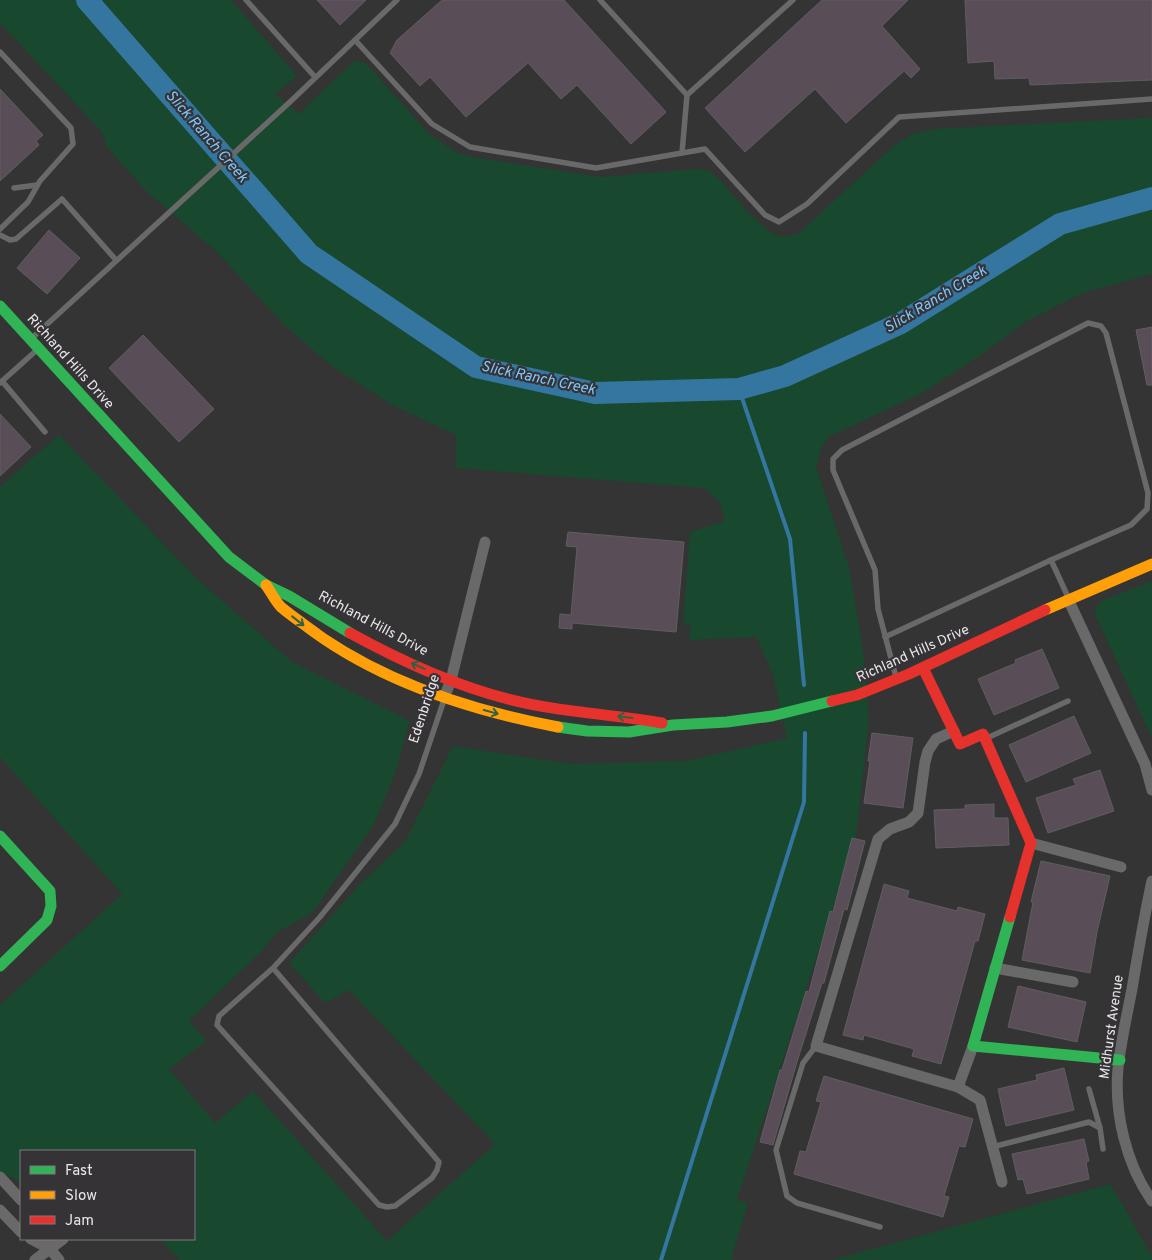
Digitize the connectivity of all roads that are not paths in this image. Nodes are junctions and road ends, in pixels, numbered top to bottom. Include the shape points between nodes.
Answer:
1 (246, 0) edge
2 (397, 0) edge
3 (600, 0) edge
4 (793, 0) edge
5 (354, 40) junction
6 (0, 52) edge
7 (315, 77) junction
8 (686, 95) junction
9 (1152, 98) edge
10 (682, 153) junction
11 (37, 184) junction
12 (14, 188) dead end
13 (0, 228) edge
14 (0, 235) edge
15 (116, 260) junction
16 (0, 306) edge
17 (34, 345) junction
18 (1, 382) edge
19 (45, 432) dead end
20 (485, 542) dead end
21 (1051, 560) junction
22 (1152, 564) edge
23 (266, 586) junction
24 (1068, 599) junction
25 (885, 637) junction
26 (923, 668) junction
27 (451, 680) junction
28 (896, 680) junction
29 (444, 698) junction
30 (1068, 701) dead end
31 (673, 725) junction
32 (954, 731) junction
33 (985, 739) junction
34 (1152, 790) edge
35 (0, 836) edge
36 (1031, 843) junction
37 (1121, 867) dead end
38 (1152, 881) edge
39 (1149, 911) edge
40 (0, 966) edge
41 (273, 968) junction
42 (995, 968) junction
43 (1073, 982) dead end
44 (816, 1046) junction
45 (973, 1046) junction
46 (1120, 1060) junction
47 (958, 1087) junction
48 (1089, 1089) dead end
49 (1100, 1128) junction
50 (992, 1147) junction
51 (1103, 1150) dead end
52 (0, 1177) edge
53 (1002, 1182) dead end
54 (20, 1199) edge
55 (1152, 1201) edge
56 (0, 1210) edge
57 (880, 1227) dead end
58 (20, 1231) edge
59 (34, 1240) edge
60 (60, 1240) edge
61 (48, 1244) edge
62 (35, 1260) edge
63 (59, 1260) edge

1 - 7 lane
2 - 5 lane
3 - 8 lane
4 - 8 lane
5 - 7 lane
5 - 10 lane via 432,124 470,147 596,168
6 - 11 lane via 71,128 73,144
7 - 15 lane
8 - 10 lane
9 - 10 lane via 899,118 807,204 779,222 765,215 705,149
11 - 12 lane
11 - 13 lane via 28,202
14 - 15 lane via 16,239 62,199
15 - 17 lane
16 - 17 street, Richland Hills Drive
17 - 18 lane
17 - 23 street, Richland Hills Drive via 229,558
18 - 19 lane
20 - 27 street, Edenbridge
21 - 24 lane
21 - 25 lane
21 - 25 lane via 1131,525 1147,509 1148,493 1106,334 1101,326 1088,323 842,450 833,459 833,470 875,570 878,609
22 - 24 street, Richland Hills Drive
27 -> 23 street, Richland Hills Drive via 378,648
23 -> 29 street, Richland Hills Drive via 280,606 320,637 369,666
24 - 26 street, Richland Hills Drive
24 - 34 street via 1145,764
25 - 28 lane
26 - 28 street, Richland Hills Drive
26 - 32 street
27 - 29 street, Edenbridge
31 -> 27 street, Richland Hills Drive via 508,698
28 - 31 street, Richland Hills Drive via 857,695 772,716
29 -> 31 street, Richland Hills Drive via 514,718 580,730 629,732
29 - 41 lane, Edenbridge via 419,774 395,824 320,917
30 - 33 lane
32 - 33 street via 960,744 983,734
32 - 44 street via 936,739 928,751 918,813 909,822 890,829 878,839
33 - 36 street
35 - 40 street via 50,891 51,906 47,920
36 - 37 street
36 - 42 street
38 - 39 street, Midhurst Avenue
39 - 46 street, Midhurst Avenue
41 - 41 lane, Edenbridge via 438,1162 432,1178 395,1206 379,1205 217,1025 219,1016
42 - 43 street
42 - 45 street
44 - 47 street
44 - 57 lane via 803,1063 776,1150 787,1196 796,1203
45 - 46 street
45 - 47 street
46 - 55 street, Midhurst Avenue via 1118,1108 1124,1138 1135,1170
47 - 50 street via 980,1100
48 - 49 lane
49 - 50 lane via 1089,1122
49 - 51 lane
50 - 53 street
52 - 54 street
56 - 58 street
59 - 61 street
60 - 61 street
61 - 62 street
61 - 63 street

